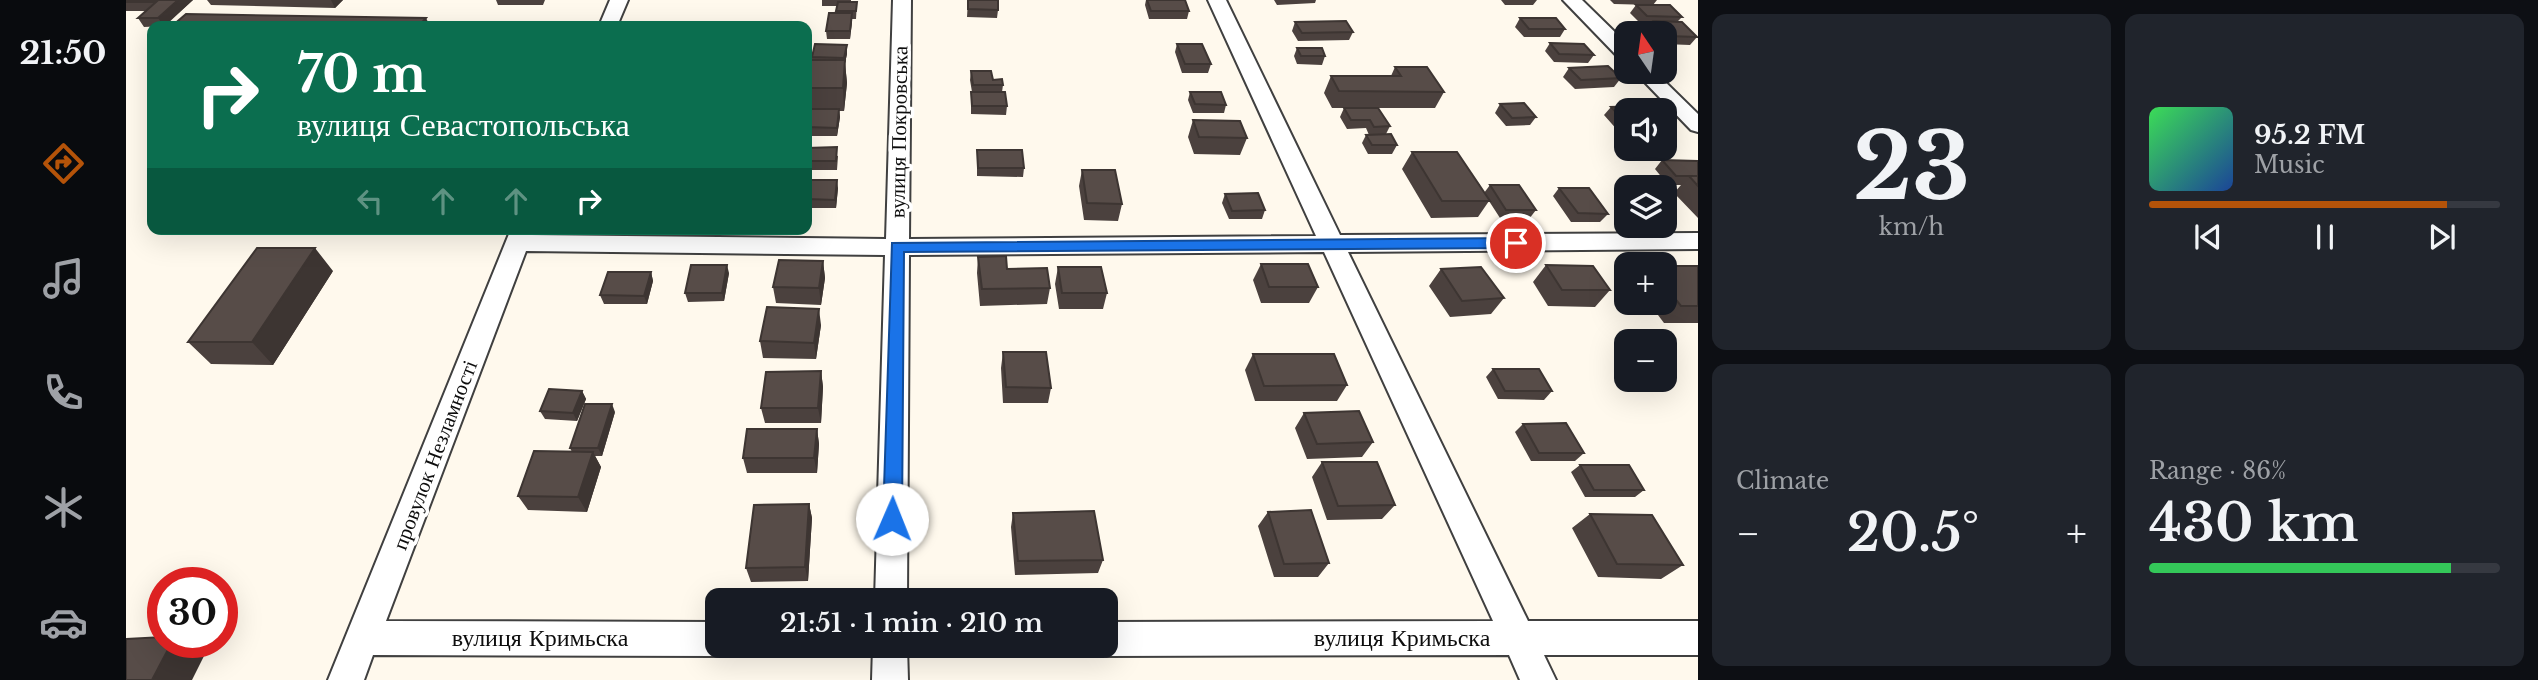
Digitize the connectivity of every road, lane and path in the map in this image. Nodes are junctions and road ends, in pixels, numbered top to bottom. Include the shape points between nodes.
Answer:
1 (619, 0) edge
2 (902, 0) edge
3 (1217, 0) edge
4 (1572, 0) edge
5 (610, 21) edge
6 (1614, 42) edge
7 (1656, 84) edge
8 (1698, 126) edge
9 (521, 236) edge
10 (1698, 241) edge
11 (1334, 245) junction
12 (897, 247) junction
13 (891, 588) edge
14 (363, 638) junction
15 (1518, 638) junction
16 (1698, 638) edge
17 (705, 639) edge
18 (1118, 639) edge
19 (890, 658) edge
20 (346, 680) edge
21 (890, 680) edge
22 (1538, 680) edge

1 - 5 street
2 - 12 street, вулиця Покровська
3 - 11 street
4 - 6 street
7 - 8 street
9 - 12 street
9 - 14 street, провулок Незламності
10 - 11 street
11 - 12 street
11 - 15 street
12 - 13 street, вулиця Покровська
14 - 17 street, вулиця Кримьска
14 - 20 street, провулок Незламності
15 - 16 street, вулиця Кримьска
15 - 18 street, вулиця Кримьска
15 - 22 street
19 - 21 street

